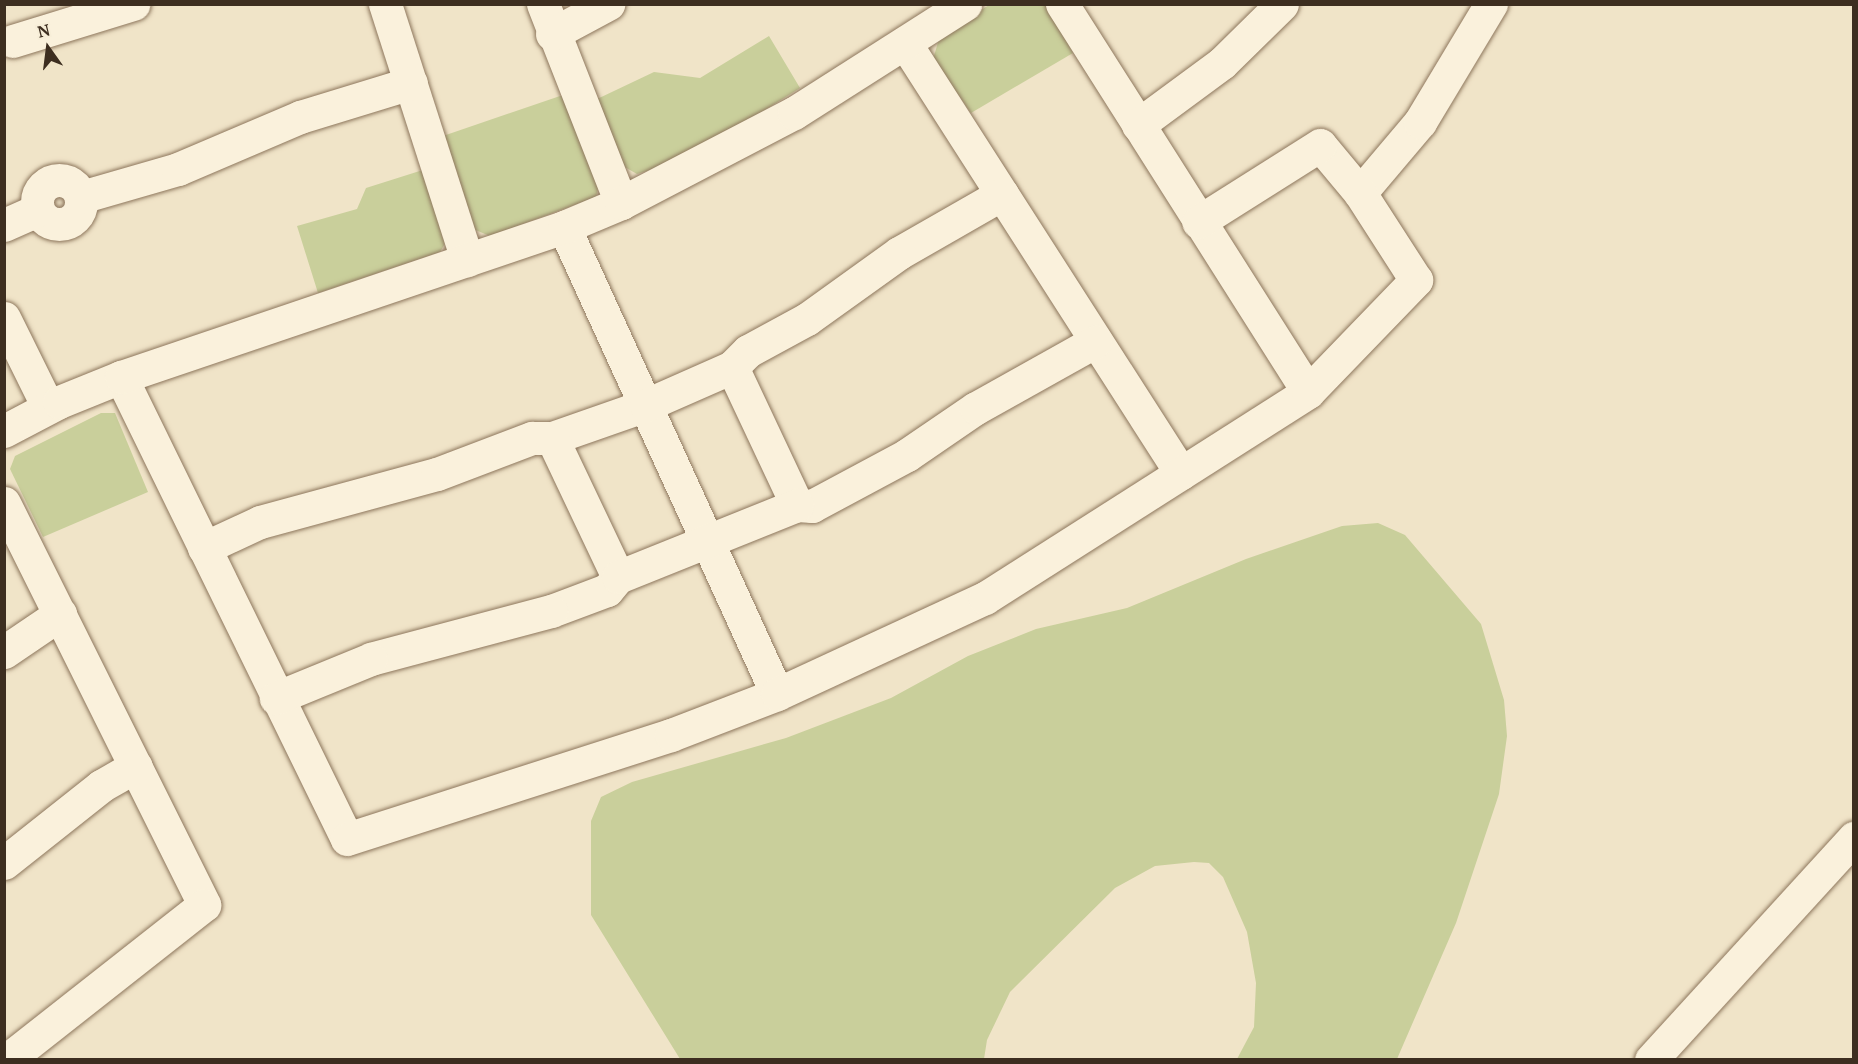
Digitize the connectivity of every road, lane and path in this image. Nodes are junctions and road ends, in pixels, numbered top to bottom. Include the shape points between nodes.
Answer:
1 (133, 4) edge
2 (386, 4) edge
3 (608, 4) edge
4 (965, 4) edge
5 (1062, 4) edge
6 (1282, 4) edge
7 (1491, 4) edge
8 (547, 19) edge
9 (905, 43) junction
10 (7, 45) edge
11 (411, 83) junction
12 (1138, 125) junction
13 (1002, 194) junction
14 (1360, 194) junction
15 (621, 203) junction
16 (1198, 222) junction
17 (4, 225) edge
18 (564, 227) junction
19 (467, 260) junction
20 (4, 318) edge
21 (1096, 341) junction
22 (732, 367) junction
23 (121, 377) junction
24 (1308, 392) junction
25 (646, 405) junction
26 (48, 407) junction
27 (4, 431) edge
28 (552, 438) junction
29 (1181, 473) junction
30 (4, 503) edge
31 (797, 505) junction
32 (708, 542) junction
33 (204, 548) junction
34 (618, 577) junction
35 (60, 614) junction
36 (4, 652) edge
37 (777, 694) junction
38 (276, 698) junction
39 (136, 765) junction
40 (1854, 838) edge
41 (4, 863) edge
42 (7, 1059) edge
43 (1651, 1059) edge

1 - 10 street
2 - 11 street
3 - 8 street
4 - 9 street
5 - 12 street
6 - 12 street via 1222,63
7 - 14 street via 1420,122
8 - 15 street
9 - 13 street
9 - 15 street via 794,113
11 - 17 street via 300,117 178,169 81,197 73,184 52,180 37,195 38,210
11 - 19 street
12 - 16 street
13 - 21 street
13 - 22 street via 899,253 807,319 748,351
14 - 16 street via 1320,145
14 - 24 street via 1416,279
15 - 18 street
16 - 24 street
18 - 19 street
18 - 25 street
19 - 23 street
20 - 26 street
21 - 29 street
21 - 31 street via 976,408 907,455 812,506
22 - 25 street
22 - 31 street
23 - 26 street
23 - 33 street
24 - 29 street
25 - 28 street
25 - 32 street
26 - 27 street
28 - 33 street via 532,438 437,474 260,522
28 - 34 street
29 - 37 street via 985,598
30 - 35 street
31 - 32 street
32 - 34 street
32 - 37 street
33 - 38 street
34 - 38 street via 607,590 551,611 370,659
35 - 36 street
35 - 39 street
37 - 38 street via 671,735 347,839
39 - 41 street via 101,786
39 - 42 street via 204,905
40 - 43 street

